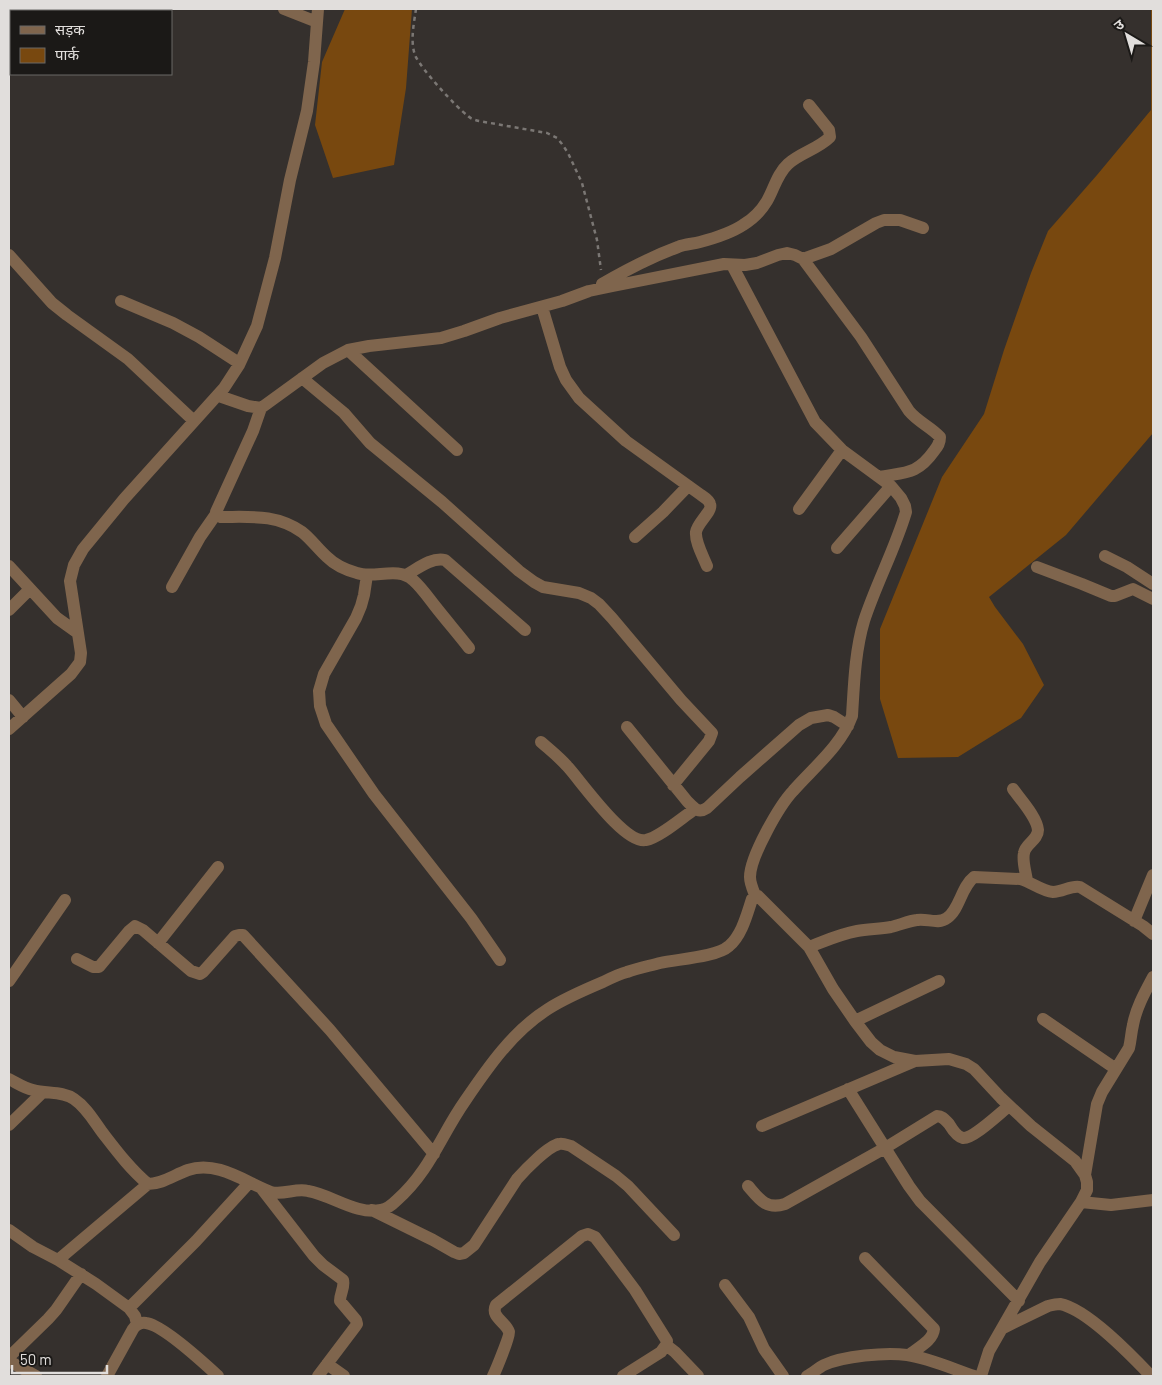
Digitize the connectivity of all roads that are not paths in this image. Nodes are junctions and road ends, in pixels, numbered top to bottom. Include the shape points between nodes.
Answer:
1 (284, 9) edge
2 (318, 9) edge
3 (317, 22) junction
4 (810, 105) dead end
5 (922, 228) dead end
6 (9, 255) edge
7 (803, 259) junction
8 (732, 265) junction
9 (589, 292) junction
10 (121, 301) dead end
11 (542, 306) junction
12 (348, 350) junction
13 (239, 363) junction
14 (302, 378) junction
15 (219, 396) junction
16 (261, 408) junction
17 (194, 421) junction
18 (457, 450) dead end
19 (842, 450) junction
20 (879, 477) junction
21 (688, 486) junction
22 (891, 486) junction
23 (800, 509) dead end
24 (216, 514) junction
25 (635, 537) dead end
26 (838, 548) dead end
27 (1105, 556) dead end
28 (9, 566) edge
29 (707, 566) dead end
30 (1037, 567) dead end
31 (367, 575) junction
32 (406, 575) junction
33 (1153, 584) edge
34 (172, 587) dead end
35 (30, 589) junction
36 (1153, 599) edge
37 (9, 610) edge
38 (525, 630) dead end
39 (78, 633) junction
40 (469, 648) dead end
41 (9, 700) edge
42 (23, 716) junction
43 (848, 726) junction
44 (627, 727) dead end
45 (9, 729) edge
46 (541, 742) dead end
47 (673, 785) junction
48 (1013, 789) dead end
49 (695, 809) junction
50 (218, 867) dead end
51 (1153, 875) edge
52 (1027, 881) junction
53 (755, 896) junction
54 (65, 900) dead end
55 (1134, 921) junction
56 (1153, 934) edge
57 (158, 943) junction
58 (809, 947) junction
59 (77, 959) dead end
60 (500, 960) dead end
61 (1153, 977) edge
62 (9, 981) edge
63 (939, 981) dead end
64 (1043, 1019) dead end
65 (855, 1021) junction
66 (915, 1061) junction
67 (1116, 1069) junction
68 (9, 1079) edge
69 (848, 1089) junction
70 (43, 1092) junction
71 (1009, 1106) junction
72 (9, 1125) edge
73 (762, 1126) dead end
74 (885, 1148) junction
75 (434, 1154) junction
76 (1085, 1175) junction
77 (249, 1182) junction
78 (148, 1184) junction
79 (748, 1186) dead end
80 (262, 1189) junction
81 (1153, 1200) edge
82 (1081, 1202) junction
83 (372, 1210) junction
84 (9, 1230) edge
85 (674, 1235) dead end
86 (865, 1258) dead end
87 (58, 1260) junction
88 (81, 1274) junction
89 (725, 1285) dead end
90 (1019, 1301) junction
91 (129, 1308) junction
92 (137, 1324) junction
93 (1003, 1328) junction
94 (666, 1345) junction
95 (909, 1355) junction
96 (9, 1357) edge
97 (9, 1361) edge
98 (327, 1364) junction
99 (36, 1376) edge
100 (107, 1376) edge
101 (218, 1376) edge
102 (318, 1376) edge
103 (344, 1376) edge
104 (493, 1376) edge
105 (623, 1376) edge
106 (698, 1376) edge
107 (783, 1376) edge
108 (807, 1376) edge
109 (974, 1376) edge
110 (981, 1376) edge
111 (1151, 1376) edge

1 - 3 street
2 - 3 street
3 - 13 street via 307,111 275,258 256,326
4 - 9 street via 829,130 830,137 788,164 768,201 752,219 724,234 680,246 655,257
5 - 7 street via 900,220 884,220 826,251
6 - 17 street via 52,303 128,359
7 - 8 street via 787,253 757,263
7 - 20 street via 861,337 909,411 940,437 939,444 921,467
8 - 9 street
8 - 19 street via 815,422
9 - 11 street
10 - 13 street via 173,323
11 - 12 street via 441,338
11 - 21 street via 560,367 572,390 626,441
12 - 14 street
12 - 18 street
13 - 15 street
14 - 16 street
14 - 47 street via 344,413 370,442 519,571 543,587 591,598 612,618 712,733
15 - 16 street
15 - 17 street
16 - 24 street
17 - 39 street via 124,499 74,565 70,581
19 - 20 street
19 - 23 street
20 - 22 street
21 - 25 street
21 - 29 street via 711,506 696,534
22 - 26 street
22 - 43 street via 901,498 906,512 876,586 857,647 852,716
24 - 31 street via 221,518 261,517 289,524 342,568
24 - 34 street
27 - 33 street
28 - 35 street
30 - 36 street via 1111,596 1133,589
31 - 32 street
31 - 60 street via 361,606 324,674 319,691 326,724 374,794
32 - 38 street via 432,561 445,560
32 - 40 street
35 - 37 street
35 - 39 street via 57,618
39 - 42 street via 80,662 71,674
41 - 42 street
42 - 45 street
43 - 49 street via 828,715 811,718 799,725 707,808
43 - 53 street via 777,814 753,863 750,876
44 - 47 street
46 - 49 street via 566,764 609,815 638,840 653,838
47 - 49 street
48 - 52 street via 1038,829 1024,852
50 - 57 street
51 - 55 street
52 - 55 street via 1050,892 1080,886
52 - 58 street via 974,877 952,914 944,920 921,919 856,931
53 - 58 street
53 - 75 street via 737,937 728,947 715,953 625,972 548,1009 521,1030 492,1062
54 - 62 street
55 - 56 street
57 - 59 street via 135,926 99,967
57 - 75 street via 191,971 200,974 235,936 243,935 330,1030
58 - 65 street
61 - 67 street via 1138,1007 1129,1048
63 - 65 street
64 - 67 street
65 - 66 street via 880,1050
66 - 69 street
66 - 71 street via 949,1059 966,1064
67 - 76 street via 1097,1104
68 - 70 street
69 - 73 street
69 - 74 street
70 - 72 street
70 - 78 street via 60,1093 76,1100
71 - 74 street via 965,1138 939,1116
71 - 76 street via 1076,1161
74 - 79 street via 776,1207 760,1200
74 - 90 street via 920,1201
75 - 83 street via 405,1193 383,1210
76 - 82 street via 1087,1190
77 - 78 street via 227,1172 197,1167
77 - 80 street
77 - 91 street
78 - 87 street
80 - 83 street via 278,1194 310,1191 356,1208
80 - 98 street via 314,1256 344,1282 340,1301 357,1324
81 - 82 street via 1111,1205
82 - 90 street via 1040,1262
83 - 85 street via 454,1252 464,1253 474,1245 525,1170 549,1149 564,1144 616,1176
84 - 87 street
86 - 95 street via 934,1329 933,1335
87 - 88 street
88 - 91 street
88 - 96 street via 48,1319
89 - 107 street
90 - 93 street
91 - 92 street
92 - 100 street
92 - 101 street via 148,1323 159,1329
93 - 110 street via 989,1351
93 - 111 street via 1048,1306 1062,1305 1101,1329
94 - 104 street via 665,1336 614,1261 595,1237 585,1234 496,1305 494,1312 508,1329 509,1336
94 - 105 street via 661,1352
94 - 106 street
95 - 108 street via 860,1356 824,1365
95 - 109 street
97 - 99 street
98 - 102 street
98 - 103 street

